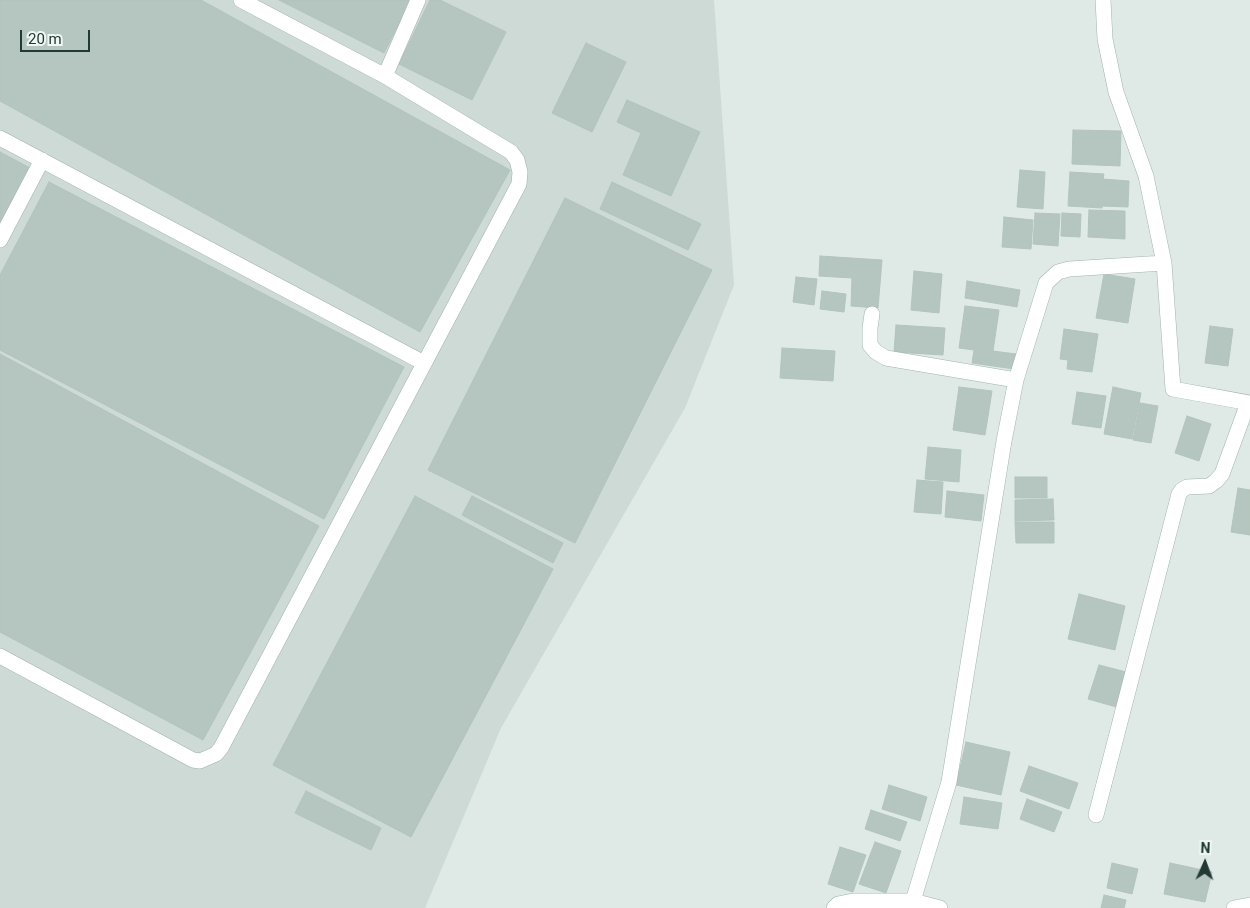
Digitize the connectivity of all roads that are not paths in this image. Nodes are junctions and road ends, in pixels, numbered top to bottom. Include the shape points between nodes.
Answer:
1 (241, 0) edge
2 (418, 0) edge
3 (1103, 0) edge
4 (385, 76) junction
5 (0, 138) edge
6 (42, 160) junction
7 (0, 240) edge
8 (1164, 263) junction
9 (872, 314) dead end
10 (424, 363) junction
11 (1016, 380) junction
12 (1249, 403) edge
13 (0, 656) edge
14 (1096, 815) dead end
15 (913, 901) junction
16 (1250, 905) edge
17 (834, 908) edge
18 (940, 908) edge
19 (1234, 908) edge

1 - 4 street
2 - 4 street
3 - 8 street via 1105,39 1116,92 1146,176
4 - 10 street via 511,152 520,172 519,184
5 - 6 street
6 - 7 street
6 - 10 street
8 - 11 street via 1069,268 1058,272 1046,283
8 - 12 street via 1173,389
9 - 11 street via 870,345 886,358
10 - 13 street via 216,754 200,761 193,760
11 - 15 street via 949,782
12 - 14 street via 1222,474 1208,486 1187,487 1179,494
15 - 17 street via 853,901
15 - 18 street
16 - 19 street

